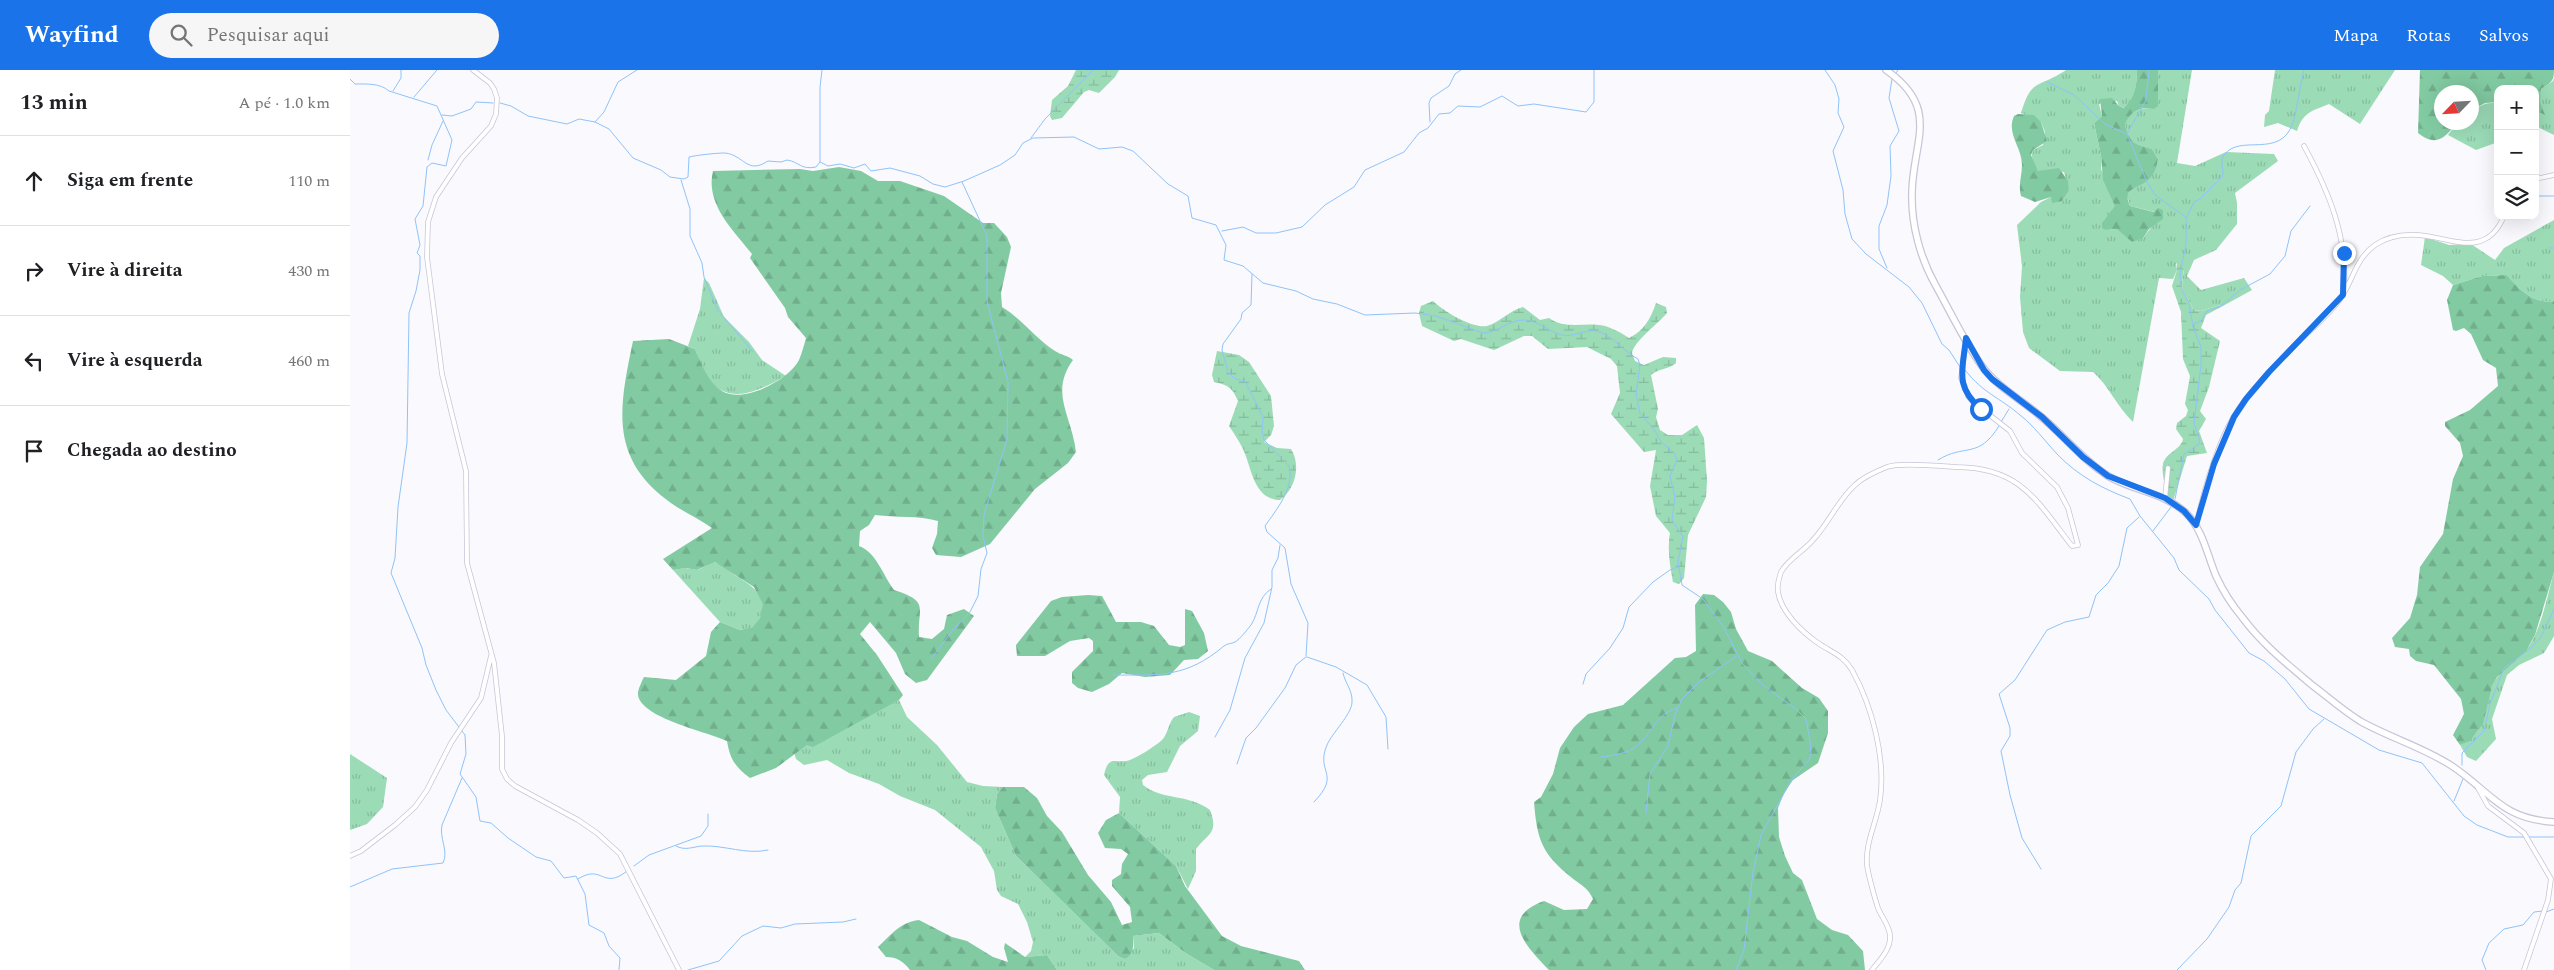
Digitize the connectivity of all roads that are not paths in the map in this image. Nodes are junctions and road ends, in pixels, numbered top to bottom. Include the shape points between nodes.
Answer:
1 (473, 70) edge
2 (1886, 70) edge
3 (2304, 146) dead end
4 (2554, 175) edge
5 (2539, 178) edge
6 (2502, 220) edge
7 (2343, 295) junction
8 (1966, 338) junction
9 (2168, 468) dead end
10 (2165, 498) junction
11 (2196, 525) junction
12 (492, 654) junction
13 (2478, 788) junction
14 (2554, 822) edge
15 (350, 856) edge
16 (2552, 879) edge
17 (679, 970) edge
18 (1872, 970) edge
19 (2524, 970) edge

1 - 12 street via 494,89 496,114 484,135 462,158 436,197 428,222 427,257 442,374 466,471 468,563
2 - 8 street via 1906,87 1921,118 1912,194 1918,240 1928,271
3 - 7 street via 2336,217 2344,253
4 - 5 street
6 - 7 street via 2495,232 2478,242 2455,243 2420,235 2375,245 2356,264
7 - 11 street via 2269,372 2234,417 2214,464
8 - 10 street via 1992,379 2042,417 2083,457 2108,476
8 - 18 street via 1961,373 1965,390 1973,402 2010,431 2022,453 2057,487 2068,508 2078,545 2072,546 2028,491 1997,472 1974,467 1889,466 1857,482 1845,494 1813,541 1785,566 1778,580 1782,604 1793,620 1819,644 1844,658 1872,713 1880,771 1880,799 1867,868 1890,938 1889,945
9 - 10 street
10 - 11 street via 2184,511
11 - 13 street via 2226,595 2243,619 2286,664 2338,706 2453,767
12 - 15 street via 481,698 451,743 427,790 396,825
12 - 17 street via 504,774 515,786 552,804 597,833 620,854
13 - 14 street via 2502,808 2517,815
13 - 16 street via 2488,806 2524,833
16 - 19 street

